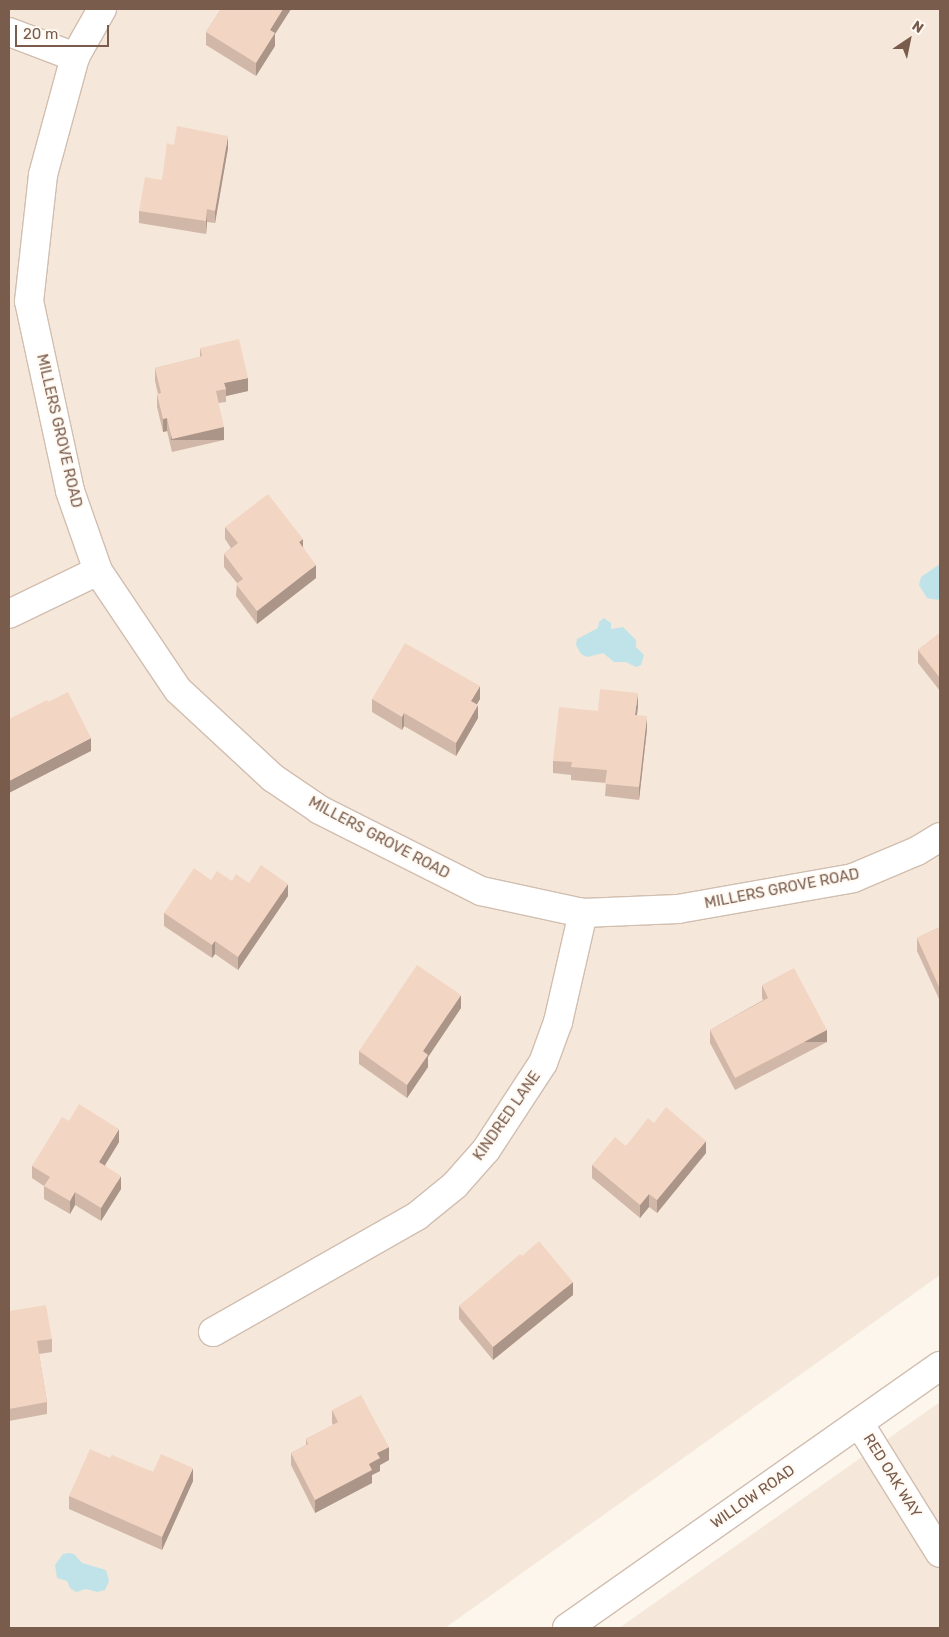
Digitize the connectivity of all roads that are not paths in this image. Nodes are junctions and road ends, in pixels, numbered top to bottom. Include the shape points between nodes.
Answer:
1 (102, 9) edge
2 (9, 32) edge
3 (75, 57) junction
4 (98, 570) junction
5 (9, 614) edge
6 (940, 837) edge
7 (583, 913) junction
8 (213, 1332) dead end
9 (940, 1366) edge
10 (859, 1423) junction
11 (940, 1553) edge
12 (566, 1628) edge

1 - 3 street, MILLERS GROVE ROAD
2 - 3 street
3 - 4 street, MILLERS GROVE ROAD via 43,175 29,301 70,491
4 - 5 street
4 - 7 street, MILLERS GROVE ROAD via 178,690 273,778 320,810 481,891
6 - 7 street, MILLERS GROVE ROAD via 917,851 853,878 678,909
7 - 8 street, KINDRED LANE via 558,1022 543,1063 486,1150 454,1185 417,1216
9 - 10 street, WILLOW ROAD
10 - 11 street, RED OAK WAY
10 - 12 street, WILLOW ROAD

